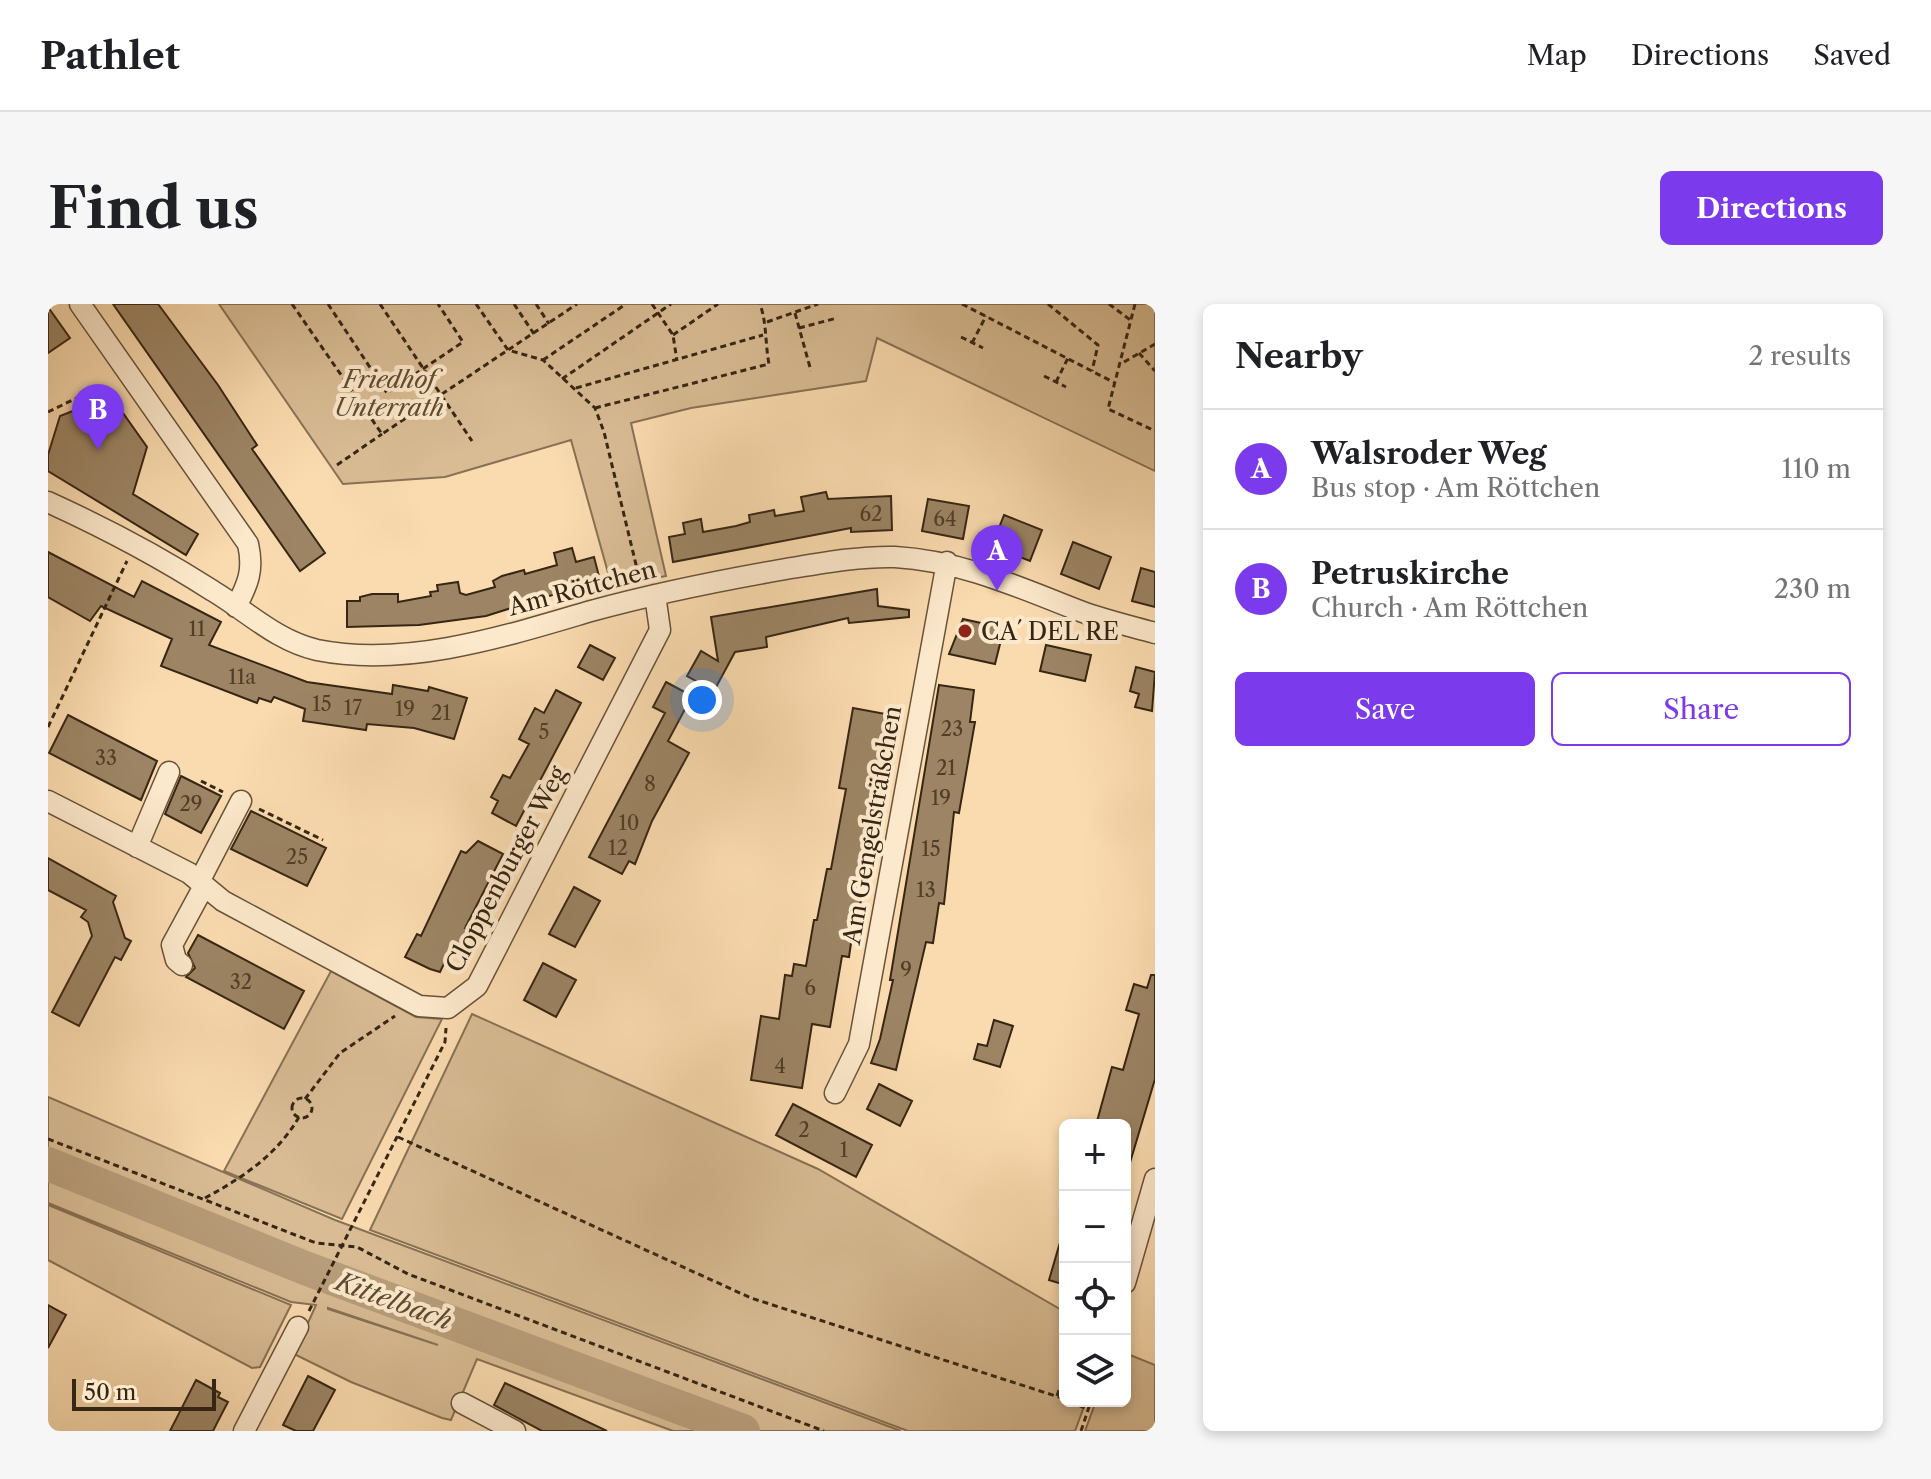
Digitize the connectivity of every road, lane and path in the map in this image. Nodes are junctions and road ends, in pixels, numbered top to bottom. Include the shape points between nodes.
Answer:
1 (80, 304) edge
2 (292, 304) edge
3 (328, 304) edge
4 (380, 304) edge
5 (438, 304) edge
6 (476, 304) edge
7 (514, 304) edge
8 (536, 304) edge
9 (577, 304) edge
10 (626, 304) edge
11 (652, 304) edge
12 (671, 304) edge
13 (718, 304) edge
14 (760, 304) edge
15 (796, 304) edge
16 (818, 304) edge
17 (962, 304) edge
18 (1048, 304) edge
19 (1109, 304) edge
20 (1135, 304) edge
21 (798, 312) junction
22 (658, 313) junction
23 (986, 316) junction
24 (837, 318) dead end
25 (767, 322) junction
26 (1133, 322) junction
27 (549, 324) junction
28 (799, 328) junction
29 (534, 334) junction
30 (673, 335) junction
31 (763, 335) junction
32 (961, 337) dead end
33 (972, 343) junction
34 (1155, 344) edge
35 (983, 348) dead end
36 (508, 350) junction
37 (1139, 353) junction
38 (1068, 358) junction
39 (543, 360) junction
40 (677, 361) junction
41 (1122, 364) junction
42 (423, 369) junction
43 (811, 371) dead end
44 (1092, 371) junction
45 (1155, 371) edge
46 (1044, 376) dead end
47 (562, 379) junction
48 (1056, 382) junction
49 (1115, 383) junction
50 (1066, 387) dead end
51 (576, 388) junction
52 (93, 390) dead end
53 (441, 395) junction
54 (595, 408) junction
55 (48, 412) edge
56 (1155, 431) edge
57 (382, 434) junction
58 (472, 441) dead end
59 (337, 465) dead end
60 (48, 502) edge
61 (134, 544) junction
62 (634, 561) dead end
63 (947, 562) junction
64 (655, 595) junction
65 (236, 607) junction
66 (1155, 633) edge
67 (48, 727) edge
68 (169, 772) dead end
69 (201, 781) dead end
70 (48, 801) edge
71 (241, 801) junction
72 (323, 840) dead end
73 (137, 847) junction
74 (202, 884) junction
75 (182, 965) dead end
76 (405, 999) junction
77 (448, 1008) junction
78 (835, 1093) dead end
79 (305, 1099) junction
80 (299, 1117) junction
81 (398, 1137) junction
82 (48, 1139) edge
83 (1155, 1179) edge
84 (205, 1198) junction
85 (342, 1245) junction
86 (1131, 1263) edge
87 (319, 1298) dead end
88 (298, 1327) dead end
89 (1059, 1390) edge
90 (1057, 1396) joint
91 (462, 1403) dead end
92 (1082, 1407) edge
93 (1090, 1407) edge
94 (1089, 1410) junction
95 (244, 1431) edge
96 (515, 1431) edge
97 (824, 1431) edge
98 (1081, 1431) edge

1 - 65 street via 248,544 250,580
2 - 57 path
3 - 42 path via 387,393
4 - 42 path
5 - 42 path via 463,342
6 - 36 path
7 - 29 path
8 - 27 path
9 - 27 path
10 - 39 path
11 - 22 path
12 - 22 path
13 - 30 path
14 - 25 path
15 - 21 path
16 - 21 path
17 - 23 path
18 - 44 path via 1098,345
19 - 26 path
20 - 26 path
21 - 25 path
21 - 28 path
22 - 30 path
22 - 47 path
23 - 33 path
23 - 38 path
24 - 28 path
25 - 31 path
26 - 41 path
27 - 29 path
28 - 43 path
29 - 36 path
30 - 40 path
31 - 40 path
31 - 54 path via 769,364
32 - 33 path
33 - 35 path
34 - 37 path
36 - 39 path
36 - 53 path
37 - 41 path
37 - 45 path
38 - 44 path
38 - 48 path
39 - 47 path
40 - 51 path
41 - 49 path
42 - 53 path
44 - 49 path
46 - 48 path
47 - 51 path
48 - 50 path
49 - 56 path via 1108,409
51 - 54 path
52 - 55 path
53 - 57 path
53 - 58 path
54 - 62 path
57 - 59 path
60 - 61 street, Am Röttchen
61 - 65 street, Am Röttchen
61 - 67 path
63 - 64 street, Am Röttchen via 860,559
63 - 66 street, Am Röttchen
63 - 78 street, Am Gengelsträßchen via 859,1044
64 - 65 street, Am Röttchen via 434,650 347,655 289,642
64 - 77 street, Cloppenburger Weg via 660,630 477,986
68 - 73 street
69 - 71 path
70 - 73 street, Cloppenburger Weg
71 - 72 path
71 - 74 street
73 - 74 street, Cloppenburger Weg
74 - 75 street via 172,945
74 - 76 street, Cloppenburger Weg via 223,901
76 - 77 street, Cloppenburger Weg via 434,1010
76 - 79 path via 397,1014 340,1053
77 - 81 path via 445,1042
79 - 80 path via 311,1111
79 - 80 path via 293,1106
80 - 84 path via 259,1164
81 - 85 path
81 - 90 path via 751,1298
82 - 84 path
83 - 86 street
84 - 85 path via 316,1243
85 - 87 path
85 - 97 path
88 - 95 street
89 - 90 path
91 - 96 street
92 - 94 path
93 - 94 path
94 - 98 path

